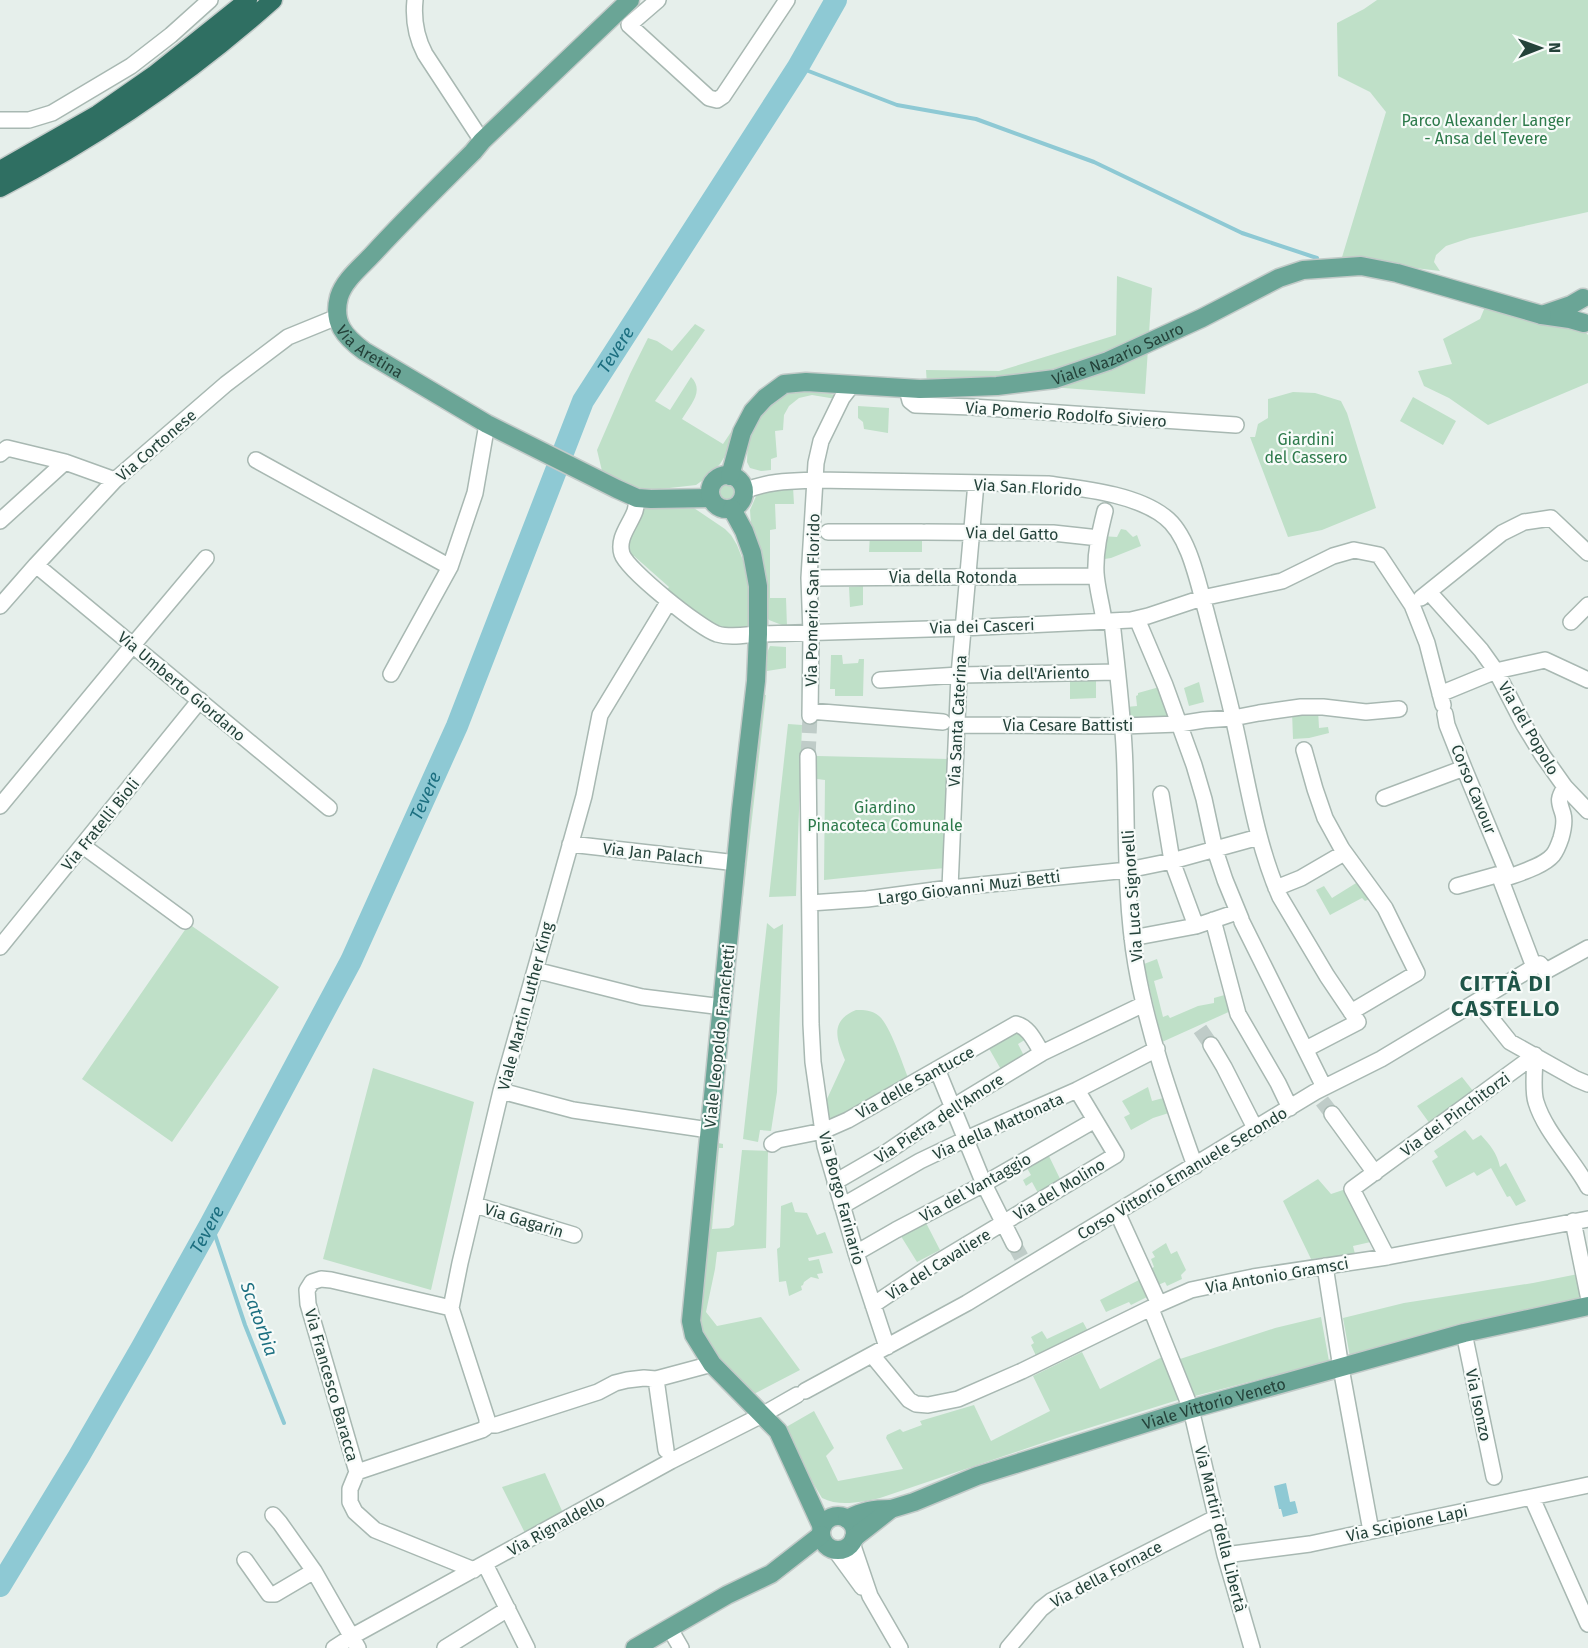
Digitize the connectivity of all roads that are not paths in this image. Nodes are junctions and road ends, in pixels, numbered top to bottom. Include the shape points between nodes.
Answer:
1 (210, 0) edge
2 (415, 0) edge
3 (658, 0) edge
4 (787, 0) edge
5 (261, 3) edge
6 (632, 6) edge
7 (0, 120) edge
8 (482, 141) junction
9 (0, 170) edge
10 (0, 188) edge
11 (1585, 295) edge
12 (1542, 315) junction
13 (337, 317) junction
14 (1586, 325) edge
15 (852, 385) junction
16 (907, 388) junction
17 (487, 424) junction
18 (1236, 425) dead end
19 (0, 454) edge
20 (256, 460) dead end
21 (65, 462) junction
22 (730, 476) junction
23 (115, 480) junction
24 (816, 480) junction
25 (976, 483) junction
26 (744, 491) junction
27 (637, 498) junction
28 (711, 498) junction
29 (1107, 501) junction
30 (732, 509) junction
31 (0, 521) edge
32 (821, 532) junction
33 (970, 532) junction
34 (1099, 538) junction
35 (1588, 553) edge
36 (206, 558) dead end
37 (36, 565) junction
38 (450, 567) junction
39 (1096, 576) junction
40 (809, 578) junction
41 (967, 578) junction
42 (1429, 592) junction
43 (1202, 598) junction
44 (669, 602) junction
45 (1588, 604) edge
46 (1412, 605) junction
47 (0, 606) edge
48 (1137, 619) junction
49 (1108, 621) junction
50 (1571, 622) dead end
51 (962, 628) junction
52 (811, 633) junction
53 (758, 634) junction
54 (132, 645) junction
55 (1496, 671) junction
56 (1117, 672) junction
57 (391, 674) dead end
58 (959, 675) junction
59 (880, 680) dead end
60 (1588, 680) edge
61 (200, 700) junction
62 (1442, 701) junction
63 (1399, 708) dead end
64 (810, 713) joint
65 (1233, 718) junction
66 (953, 723) junction
67 (1179, 724) junction
68 (1123, 726) junction
69 (1304, 750) dead end
70 (808, 756) tunnel mouth
71 (1464, 768) junction
72 (1565, 787) junction
73 (1161, 794) dead end
74 (1384, 798) dead end
75 (0, 806) edge
76 (329, 808) dead end
77 (1588, 811) edge
78 (1259, 837) junction
79 (570, 844) junction
80 (82, 846) junction
81 (1215, 850) junction
82 (1344, 853) junction
83 (1172, 861) junction
84 (737, 863) junction
85 (1128, 870) junction
86 (1502, 873) junction
87 (1457, 886) dead end
88 (950, 888) junction
89 (1276, 888) junction
90 (810, 903) junction
91 (1240, 918) junction
92 (1213, 920) junction
93 (185, 921) dead end
94 (1196, 926) junction
95 (1132, 938) junction
96 (0, 947) edge
97 (1588, 948) edge
98 (1540, 969) junction
99 (534, 970) junction
100 (1478, 1002) junction
101 (1144, 1004) junction
102 (723, 1007) junction
103 (1354, 1017) junction
104 (1211, 1045) tunnel mouth
105 (1157, 1049) junction
106 (1305, 1049) junction
107 (1041, 1053) junction
108 (1535, 1055) junction
109 (937, 1069) junction
110 (1588, 1084) edge
111 (1077, 1090) junction
112 (501, 1091) junction
113 (1320, 1093) junction
114 (953, 1107) junction
115 (1290, 1108) junction
116 (1332, 1114) tunnel mouth
117 (1092, 1117) junction
118 (1255, 1128) junction
119 (709, 1130) junction
120 (823, 1131) junction
121 (908, 1138) junction
122 (966, 1139) junction
123 (772, 1144) dead end
124 (920, 1161) junction
125 (1195, 1166) junction
126 (1584, 1169) edge
127 (1375, 1173) junction
128 (835, 1182) junction
129 (984, 1184) junction
130 (1588, 1187) edge
131 (475, 1205) junction
132 (842, 1206) junction
133 (1117, 1212) junction
134 (1580, 1220) edge
135 (1003, 1223) junction
136 (574, 1235) dead end
137 (1014, 1244) tunnel mouth
138 (856, 1253) junction
139 (1387, 1257) junction
140 (1325, 1266) junction
141 (1588, 1295) edge
142 (873, 1305) junction
143 (1155, 1306) junction
144 (1588, 1306) edge
145 (451, 1308) junction
146 (1464, 1333) junction
147 (887, 1347) junction
148 (872, 1355) junction
149 (712, 1364) junction
150 (1341, 1368) junction
151 (656, 1379) junction
152 (801, 1393) joint
153 (1191, 1409) junction
154 (762, 1415) junction
155 (487, 1425) junction
156 (666, 1450) dead end
157 (357, 1472) junction
158 (1494, 1477) dead end
159 (803, 1483) junction
160 (1588, 1485) edge
161 (1532, 1498) junction
162 (891, 1509) junction
163 (273, 1515) dead end
164 (1217, 1517) junction
165 (842, 1518) junction
166 (1371, 1531) junction
167 (836, 1540) junction
168 (1225, 1555) junction
169 (245, 1560) dead end
170 (479, 1567) junction
171 (314, 1571) junction
172 (508, 1609) junction
173 (1588, 1624) edge
174 (670, 1629) junction
175 (355, 1643) edge
176 (334, 1648) edge
177 (445, 1648) edge
178 (527, 1648) edge
179 (635, 1648) edge
180 (681, 1648) edge
181 (900, 1648) edge
182 (1008, 1648) edge
183 (1252, 1648) edge

1 - 7 street via 131,66 52,114 29,120
2 - 8 street via 419,43
3 - 6 street
4 - 6 street via 717,100 709,98 629,25
5 - 9 highway via 98,114
5 - 10 highway via 163,89
6 - 8 main road, Via Aretina
8 - 13 main road, Via Aretina via 348,281 339,296
11 - 12 main road via 1571,305
11 - 14 main road via 1579,313
12 - 14 main road, Viale Nazario Sauro
12 - 16 main road, Viale Nazario Sauro via 1361,266 1303,270 1086,370 1055,379 997,386
13 - 17 main road, Via Aretina via 350,340 364,351
13 - 23 street, Via Cortonese via 288,337 226,384
15 - 16 main road, Viale Nazario Sauro
15 - 22 main road, Viale Nazario Sauro via 806,382 777,388 753,411 742,432
15 - 24 street, Via Pomerio San Florido via 822,441
16 - 18 street, Via Pomerio Rodolfo Siviero via 915,405
17 - 27 main road, Via Aretina
17 - 38 street via 475,494
19 - 21 street via 7,448
20 - 38 street
21 - 23 street
21 - 31 street
22 - 26 main road via 740,481
22 - 28 main road via 714,481
23 - 37 street, Via Cortonese
24 - 25 street, Via San Florido
24 - 26 street, Via San Florido via 761,484
24 - 32 street, Via Pomerio San Florido
25 - 29 street, Via San Florido via 1083,488
25 - 33 street, Via Santa Caterina
26 - 30 main road via 741,502
27 - 28 main road, Via Aretina
27 - 44 street, Via dei Casceri via 621,538 622,555
28 - 30 main road via 722,509
29 - 34 street, Via Luca Signorelli
29 - 43 street, Via San Florido via 1135,501 1165,516 1187,551
30 - 53 main road, Viale Leopoldo Franchetti via 752,553 758,586
32 - 33 street, Via del Gatto
32 - 40 street, Via Pomerio San Florido
33 - 34 street, Via del Gatto
33 - 41 street, Via Santa Caterina
34 - 39 street, Via Luca Signorelli
35 - 42 street via 1551,518 1524,522 1502,533
36 - 54 street
37 - 47 street, Via Cortonese
37 - 54 street, Via Umberto Giordano
38 - 57 street
39 - 41 street, Via della Rotonda
39 - 49 street, Via Luca Signorelli
40 - 41 street, Via della Rotonda
40 - 52 street, Via Pomerio San Florido
41 - 51 street, Via Santa Caterina
42 - 46 street
42 - 55 street, Via del Popolo
43 - 46 street, Via dei Casceri via 1282,582 1333,556 1354,550 1379,555
43 - 48 street, Via dei Casceri
43 - 65 street, Via San Florido
44 - 53 street, Via dei Casceri via 718,634
44 - 79 street, Viale Martin Luther King via 600,715
45 - 50 street
46 - 62 street, Corso Cavour
48 - 49 street, Via dei Casceri
48 - 67 street
49 - 51 street, Via dei Casceri
49 - 56 street, Via Luca Signorelli
51 - 52 street, Via dei Casceri
51 - 58 street, Via Santa Caterina
52 - 53 street, Via dei Casceri
52 - 64 street, Via Pomerio San Florido
53 - 84 main road, Viale Leopoldo Franchetti
54 - 61 street, Via Umberto Giordano
54 - 75 street
55 - 60 street via 1545,660
55 - 62 street
55 - 72 street, Via del Popolo via 1533,741
56 - 58 street, Via dell'Ariento
56 - 68 street, Via Luca Signorelli
58 - 59 street, Via dell'Ariento
58 - 66 street, Via Santa Caterina
61 - 76 street, Via Umberto Giordano
61 - 80 street, Via Fratelli Bioli
62 - 71 street, Corso Cavour
63 - 65 street, Via Cesare Battisti via 1366,712 1301,707
64 - 66 street, Via Cesare Battisti
65 - 67 street, Via Cesare Battisti
65 - 78 street, Via San Florido
66 - 68 street, Via Cesare Battisti
66 - 88 street, Via Santa Caterina
67 - 68 street, Via Cesare Battisti
67 - 81 street via 1202,789
68 - 85 street, Via Luca Signorelli
69 - 82 street via 1325,820
70 - 90 street
71 - 74 street
71 - 86 street, Corso Cavour
72 - 77 street, Via del Popolo
72 - 86 street via 1558,800 1563,813 1562,832 1552,857 1536,866
73 - 83 street
78 - 81 street, Largo Giovanni Muzi Betti
78 - 89 street, Via San Florido
79 - 84 street, Via Jan Palach
79 - 99 street, Viale Martin Luther King
80 - 93 street
80 - 96 street, Via Fratelli Bioli
81 - 83 street, Largo Giovanni Muzi Betti
81 - 91 street
82 - 89 street
82 - 103 street via 1385,908 1417,973
83 - 85 street, Largo Giovanni Muzi Betti
83 - 94 street
84 - 102 main road, Viale Leopoldo Franchetti
85 - 88 street, Largo Giovanni Muzi Betti
85 - 95 street, Via Luca Signorelli
86 - 87 street
86 - 98 street, Corso Cavour
88 - 90 street, Largo Giovanni Muzi Betti
89 - 103 street, Via San Florido
90 - 120 street, Via Borgo Farinario via 812,1043
91 - 92 street
91 - 106 street
92 - 94 street
92 - 115 street via 1238,1014
94 - 95 street
95 - 101 street, Via Luca Signorelli
97 - 98 street, Corso Vittorio Emanuele Secondo
98 - 100 street, Corso Vittorio Emanuele Secondo
99 - 102 street via 642,998
99 - 112 street, Viale Martin Luther King
100 - 108 street via 1510,1042
100 - 113 street, Corso Vittorio Emanuele Secondo
101 - 105 street, Via Luca Signorelli
101 - 107 street, Via Pietra dell'Amore
102 - 119 main road, Viale Leopoldo Franchetti
103 - 106 street
104 - 118 street
105 - 111 street, Via della Mattonata
105 - 125 street, Via Luca Signorelli
106 - 113 street
107 - 109 street, Via delle Santucce via 1028,1031 1016,1024
107 - 114 street, Via Pietra dell'Amore
108 - 110 street
108 - 126 street via 1536,1103 1548,1127
108 - 127 street, Via dei Pinchitorzi
109 - 114 street
109 - 120 street, Via delle Santucce
111 - 117 street
111 - 122 street, Via della Mattonata
112 - 119 street via 573,1110
112 - 131 street, Viale Martin Luther King
113 - 115 street, Corso Vittorio Emanuele Secondo
114 - 121 street, Via Pietra dell'Amore
114 - 122 street
115 - 118 street, Corso Vittorio Emanuele Secondo
116 - 127 street
117 - 129 street, Via del Vantaggio
117 - 135 street, Via del Molino via 1116,1155
118 - 125 street, Corso Vittorio Emanuele Secondo
119 - 149 main road, Viale Leopoldo Franchetti via 691,1321 694,1335
120 - 123 street, Via delle Santucce
120 - 128 street, Via Borgo Farinario
121 - 124 street
121 - 128 street, Via Pietra dell'Amore
122 - 124 street, Via della Mattonata
122 - 129 street
124 - 132 street, Via della Mattonata
125 - 133 street, Corso Vittorio Emanuele Secondo
126 - 130 street
127 - 139 street, Via dei Pinchitorzi via 1352,1189
128 - 132 street, Via Borgo Farinario
129 - 135 street
129 - 138 street, Via del Vantaggio
131 - 136 street, Via Gagarin
131 - 145 street, Viale Martin Luther King
132 - 138 street, Via Borgo Farinario
133 - 143 street, Via Martiri della Libertà
133 - 147 street, Corso Vittorio Emanuele Secondo via 967,1304
134 - 139 street, Via Antonio Gramsci
134 - 141 street
135 - 137 street
135 - 142 street, Via del Cavaliere
138 - 142 street, Via Borgo Farinario
139 - 140 street, Via Antonio Gramsci
140 - 143 street, Via Antonio Gramsci via 1191,1290
140 - 150 street
142 - 147 street, Via Borgo Farinario
143 - 148 street, Via Antonio Gramsci via 958,1399 928,1405 909,1400
143 - 153 street, Via Martiri della Libertà
144 - 146 main road, Viale Vittorio Veneto
145 - 155 street, Viale Martin Luther King
145 - 157 street, Via Francesco Baracca via 331,1280 312,1282 307,1290
146 - 150 main road, Viale Vittorio Veneto
146 - 158 street, Via Isonzo
147 - 148 street, Corso Vittorio Emanuele Secondo
148 - 152 street, Corso Vittorio Emanuele Secondo
149 - 151 street, Via Francesco Baracca
149 - 154 main road, Viale Leopoldo Franchetti
150 - 153 main road, Viale Vittorio Veneto
150 - 166 street
151 - 155 street, Via Francesco Baracca via 615,1383 553,1407
151 - 156 street
152 - 154 street, Via Rignaldello
153 - 162 main road, Viale Vittorio Veneto via 977,1476
153 - 164 street, Via Martiri della Libertà
154 - 159 main road, Viale Leopoldo Franchetti via 778,1431
154 - 170 street, Via Rignaldello
155 - 157 street, Via Francesco Baracca via 482,1430
157 - 170 street via 350,1502 375,1530
159 - 165 main road
159 - 167 main road, Viale Leopoldo Franchetti
160 - 161 street, Via Scipione Lapi
161 - 166 street, Via Scipione Lapi
161 - 173 street
162 - 165 main road via 874,1509
162 - 167 main road, Viale Vittorio Veneto
163 - 171 street
164 - 168 street, Via Martiri della Libertà
164 - 182 street, Via della Fornace via 1051,1601
165 - 167 main road via 828,1520
165 - 167 main road via 854,1527
166 - 168 street, Via Scipione Lapi
167 - 174 main road via 727,1595
167 - 181 street
168 - 183 street, Via Martiri della Libertà
169 - 171 street via 268,1594 275,1594
170 - 172 street
170 - 175 street, Via Rignaldello
171 - 175 street
172 - 177 street
172 - 178 street
174 - 179 main road
174 - 180 street
175 - 176 street, Via Rignaldello

